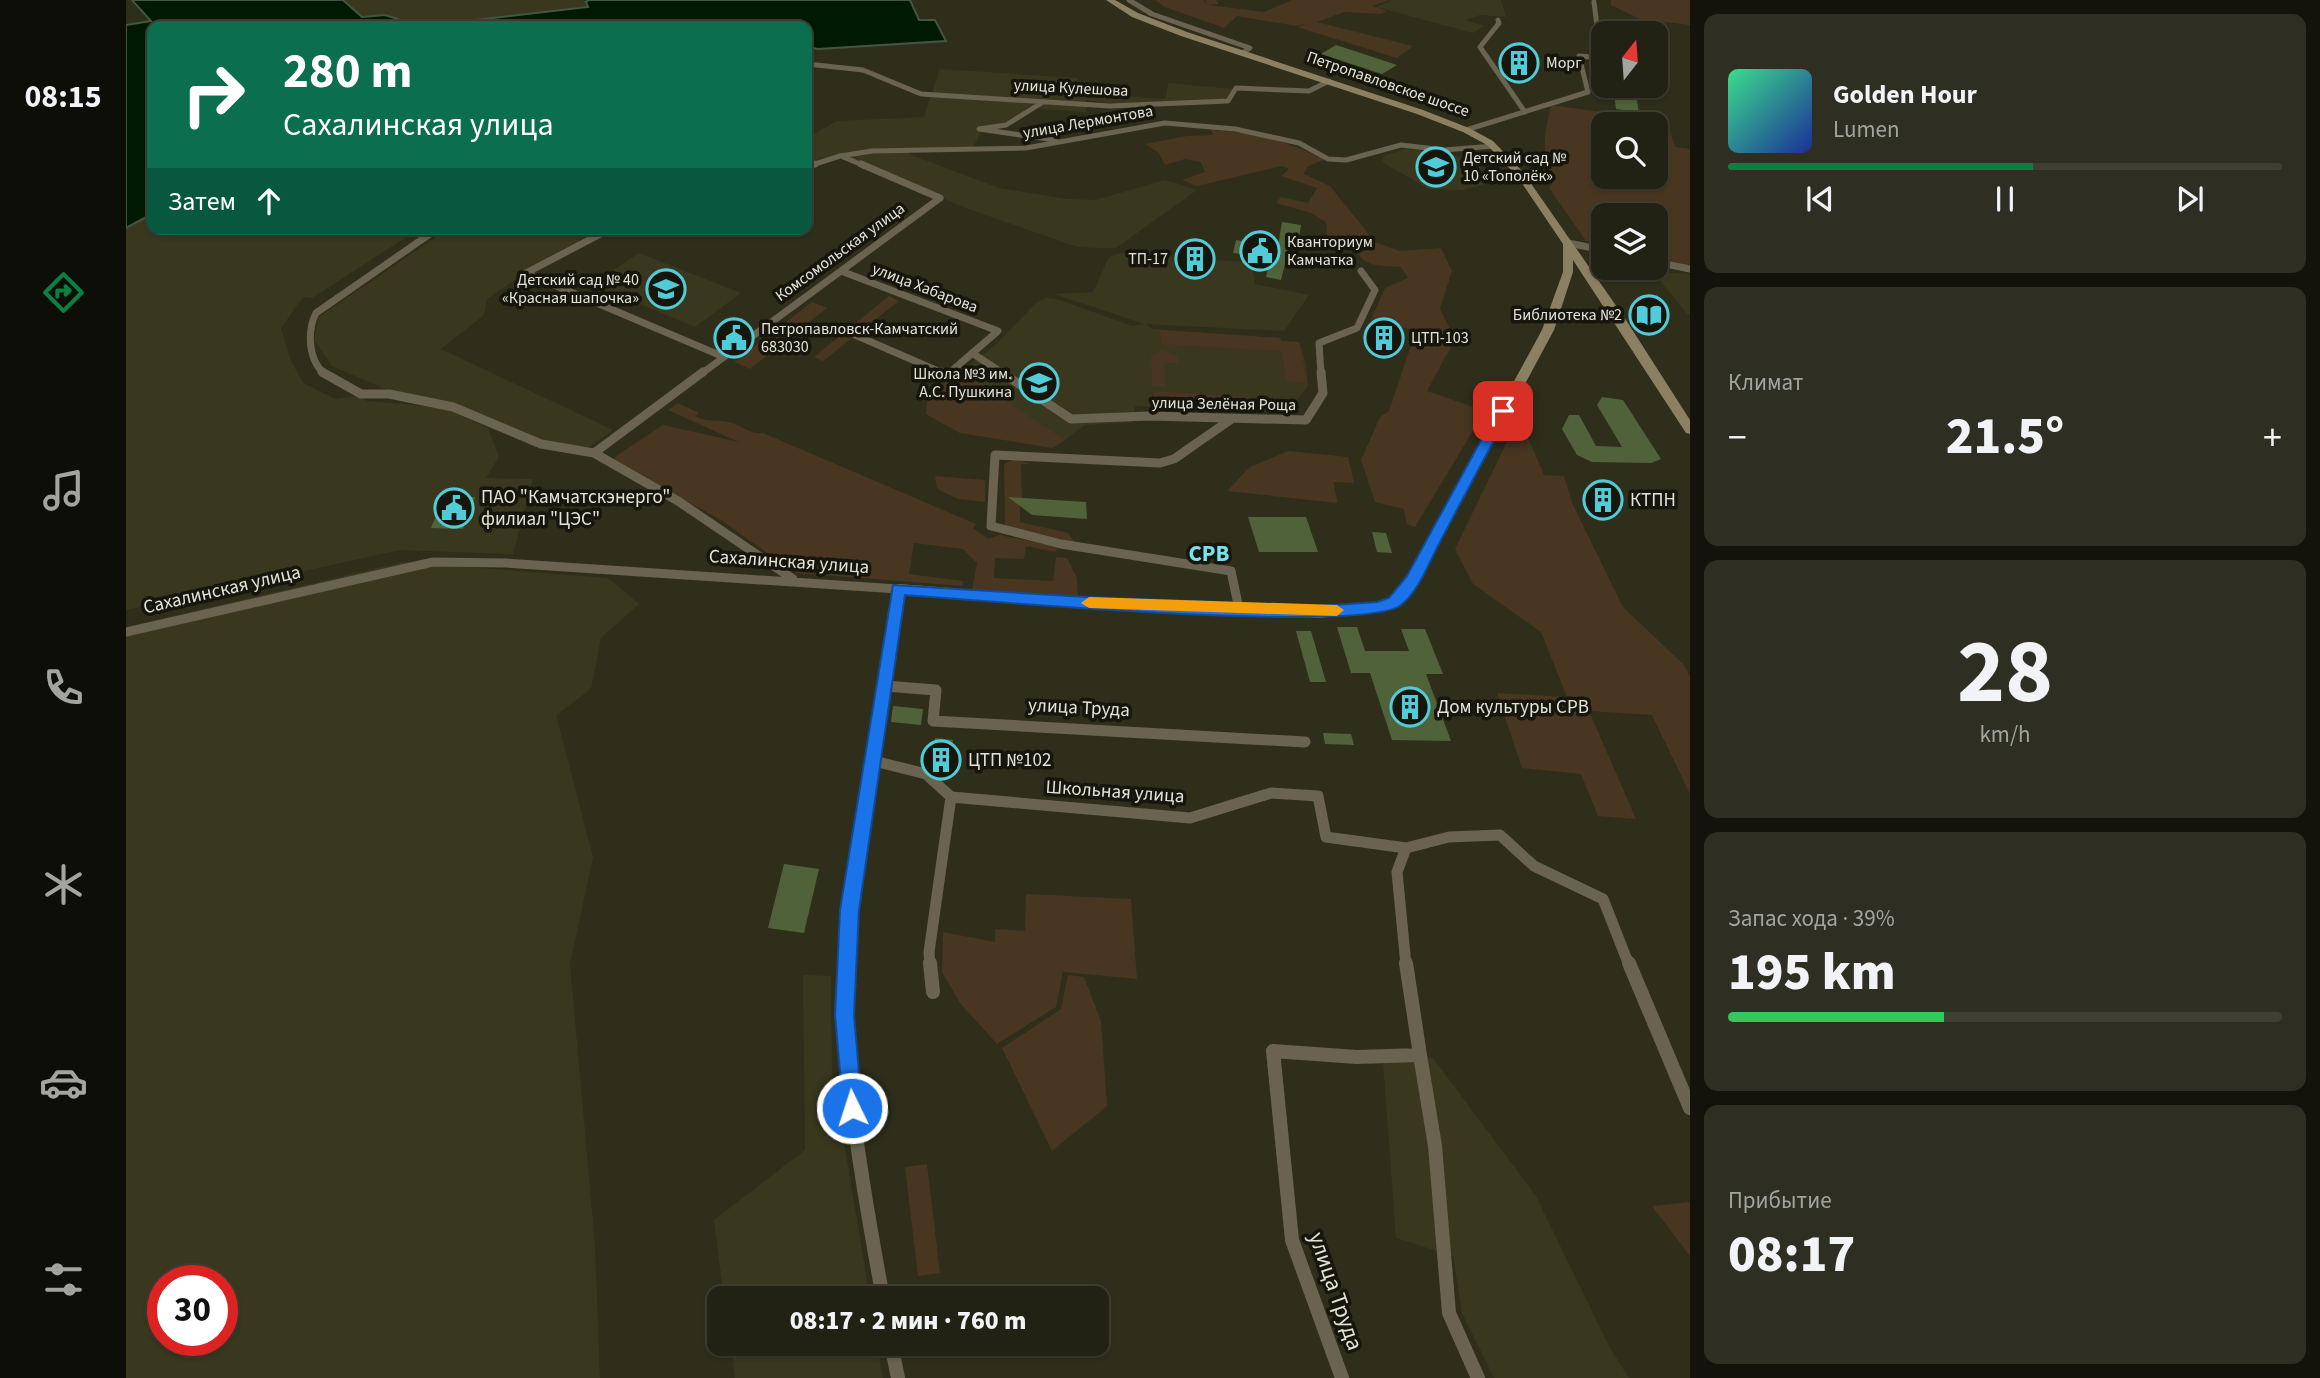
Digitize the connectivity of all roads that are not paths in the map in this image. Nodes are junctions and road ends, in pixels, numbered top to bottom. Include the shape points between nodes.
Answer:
1 (1110, 0) edge
2 (1129, 0) edge
3 (1594, 2) edge
4 (1498, 20) dead end
5 (1242, 53) junction
6 (812, 64) edge
7 (1329, 81) junction
8 (1043, 102) junction
9 (1525, 111) junction
10 (1466, 130) junction
11 (1068, 142) junction
12 (1494, 146) junction
13 (840, 156) junction
14 (812, 165) edge
15 (429, 235) edge
16 (597, 235) edge
17 (1568, 243) junction
18 (1591, 248) edge
19 (1668, 264) edge
20 (1690, 269) edge
21 (841, 271) junction
22 (1361, 271) dead end
23 (1568, 272) junction
24 (1577, 282) junction
25 (855, 335) dead end
26 (972, 353) junction
27 (724, 357) junction
28 (1230, 420) junction
29 (1690, 430) edge
30 (594, 453) junction
31 (795, 580) junction
32 (898, 589) junction
33 (1239, 609) junction
34 (126, 632) edge
35 (885, 686) junction
36 (1305, 742) dead end
37 (874, 761) junction
38 (951, 797) junction
39 (1406, 848) junction
40 (933, 992) dead end
41 (1420, 1055) junction
42 (1690, 1108) edge
43 (881, 1286) edge
44 (893, 1356) edge
45 (898, 1378) edge
46 (1342, 1378) edge
47 (1478, 1378) edge

1 - 5 street, Петропавловское шоссе via 1135,15
2 - 5 street via 1152,14 1250,48
3 - 9 street via 1601,58 1580,55 1588,92
4 - 9 street via 1480,47
5 - 7 street, Петропавловское шоссе
6 - 8 street, улица Кулешова via 877,74 921,94
7 - 8 street, улица Кулешова via 1309,91 1236,88 1228,101 1110,106
7 - 10 street, Петропавловское шоссе
8 - 11 street via 1006,125 979,129
9 - 10 street
10 - 12 street, Петропавловское шоссе
11 - 12 street, улица Лермонтова via 1165,123 1235,129 1286,140 1328,159 1346,160 1401,145 1444,150
11 - 13 street, улица Лермонтова
12 - 17 street, Петропавловское шоссе via 1520,173
13 - 14 street, улица Лермонтова
13 - 21 street, Комсомольская улица via 940,198
15 - 30 street via 316,313 309,323 309,339 321,372 361,394 389,394 453,407 541,444
16 - 27 street via 526,273
17 - 18 street
17 - 23 street
17 - 24 street, Петропавловское шоссе
19 - 20 street
21 - 26 street, улица Хабарова via 998,331
21 - 27 street, Комсомольская улица
22 - 28 street, улица Зелёная Роща via 1376,290 1357,328 1319,343 1323,393 1306,420
23 - 24 street
23 - 24 street
24 - 29 street via 1599,289
24 - 33 street, Сахалинская улица via 1413,579 1395,602 1318,612
25 - 26 street via 947,374
26 - 28 street, улица Зелёная Роща via 1071,419
27 - 30 street, Комсомольская улица
28 - 33 street via 1174,459 1160,463 995,455 992,526 1061,544 1231,571
30 - 31 street via 678,501
31 - 32 street, Сахалинская улица
31 - 34 street, Сахалинская улица via 505,562 433,562
32 - 33 street, Сахалинская улица
32 - 35 street
35 - 36 street, улица Труда via 936,690 933,721
35 - 37 street
37 - 38 street via 926,774
37 - 43 street via 849,910 845,1015 853,1131
38 - 39 street, Школьная улица via 1190,818 1271,793 1318,796 1326,837
38 - 40 street via 929,952
39 - 41 street via 1397,872
39 - 42 street, Школьная улица via 1449,837 1500,835 1534,866 1603,899
41 - 46 street, улица Труда via 1357,1057 1273,1051 1292,1240
41 - 47 street via 1435,1146 1449,1313
44 - 45 street

